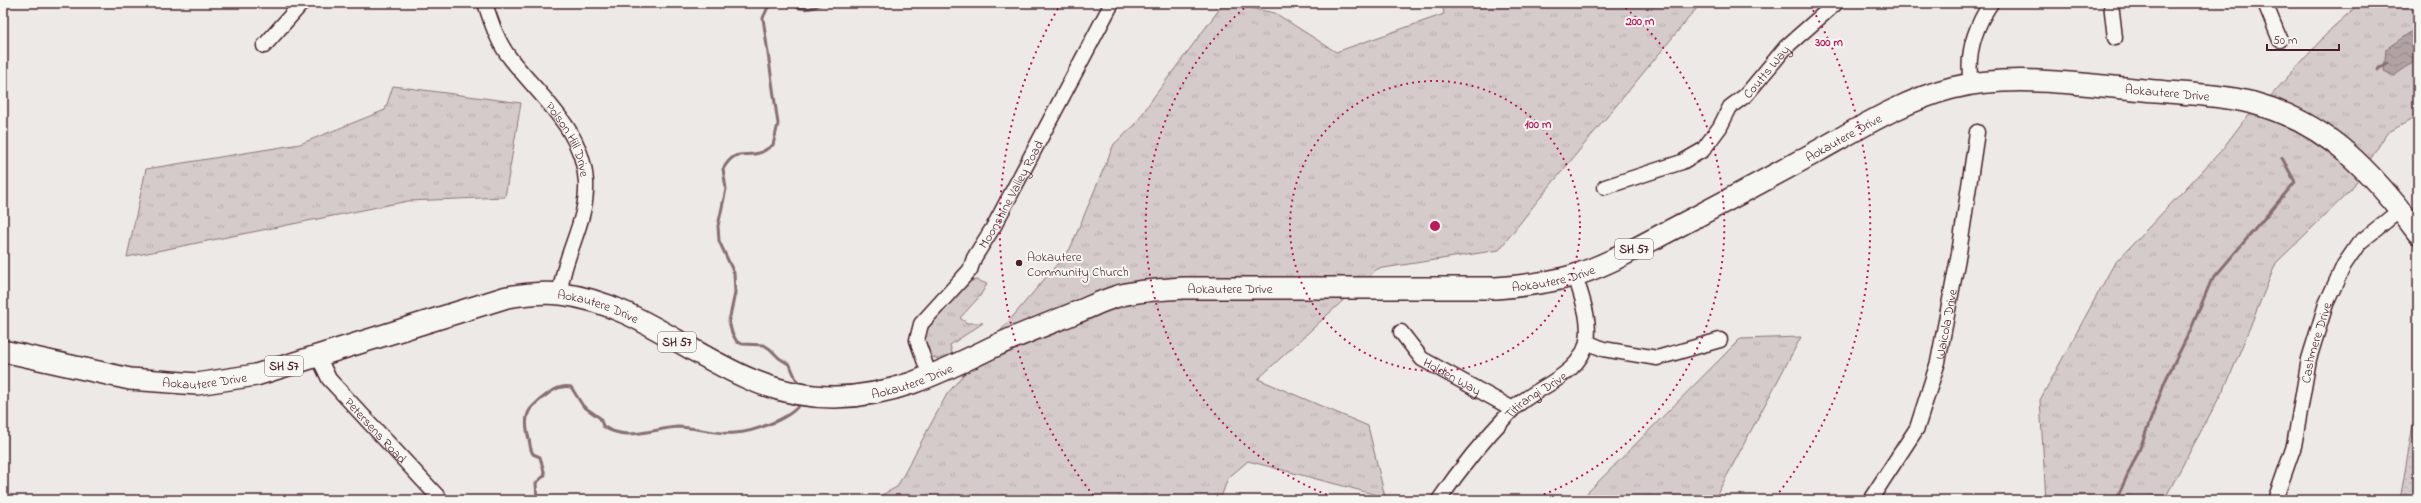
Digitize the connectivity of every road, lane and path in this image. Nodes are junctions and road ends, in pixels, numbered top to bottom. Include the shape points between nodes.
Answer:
1 (302, 3) edge
2 (485, 3) edge
3 (1112, 3) edge
4 (1836, 3) edge
5 (1991, 3) edge
6 (2111, 3) edge
7 (2265, 3) edge
8 (2115, 38) dead end
9 (2280, 40) dead end
10 (264, 46) dead end
11 (1971, 84) junction
12 (1977, 132) dead end
13 (1605, 187) dead end
14 (2400, 210) junction
15 (2418, 233) edge
16 (1575, 275) junction
17 (560, 294) junction
18 (1402, 332) dead end
19 (1720, 340) dead end
20 (1587, 342) junction
21 (3, 352) edge
22 (318, 356) junction
23 (930, 377) junction
24 (1513, 409) junction
25 (440, 500) edge
26 (1439, 500) edge
27 (1870, 500) edge
28 (2275, 500) edge

1 - 10 street
2 - 17 street, Polson Hill Drive via 492,24 509,57 564,121 580,150 586,181 585,212
3 - 23 street, Moonshine Valley Road via 994,226 974,258 970,270 921,324 917,340
4 - 13 street, Coutts Way via 1786,47 1746,95 1730,107 1710,141 1693,157
5 - 11 street via 1982,17 1971,49
6 - 8 street
7 - 9 street
11 - 14 highway, Aokautere Drive / SH 57 via 2035,82 2124,88 2208,95 2268,108 2319,131 2346,150
11 - 16 highway, Aokautere Drive / SH 57 via 1929,96 1891,112 1739,196 1616,259
12 - 27 street, Waicola Drive via 1959,253 1938,362 1917,428
14 - 15 highway, Aokautere Drive / SH 57
14 - 28 street, Cashmere Drive via 2359,243 2344,265 2326,304 2309,359 2294,446
16 - 20 street, Titirangi Drive via 1588,326
16 - 23 highway, Aokautere Drive / SH 57 via 1536,285 1496,288 1191,288 1143,291 1115,297 1020,335
17 - 22 highway, Aokautere Drive / SH 57 via 530,293 507,297
17 - 23 highway, Aokautere Drive / SH 57 via 619,310 740,376 793,392 816,396 877,393
18 - 24 street, Holden Way via 1422,359
19 - 20 street via 1657,358 1603,349
20 - 24 street, Titirangi Drive via 1579,358 1564,374
21 - 22 highway, Aokautere Drive / SH 57 via 105,374 174,384 197,384 256,375
22 - 25 street, Petersens Road via 329,378
24 - 26 street, Titirangi Drive

